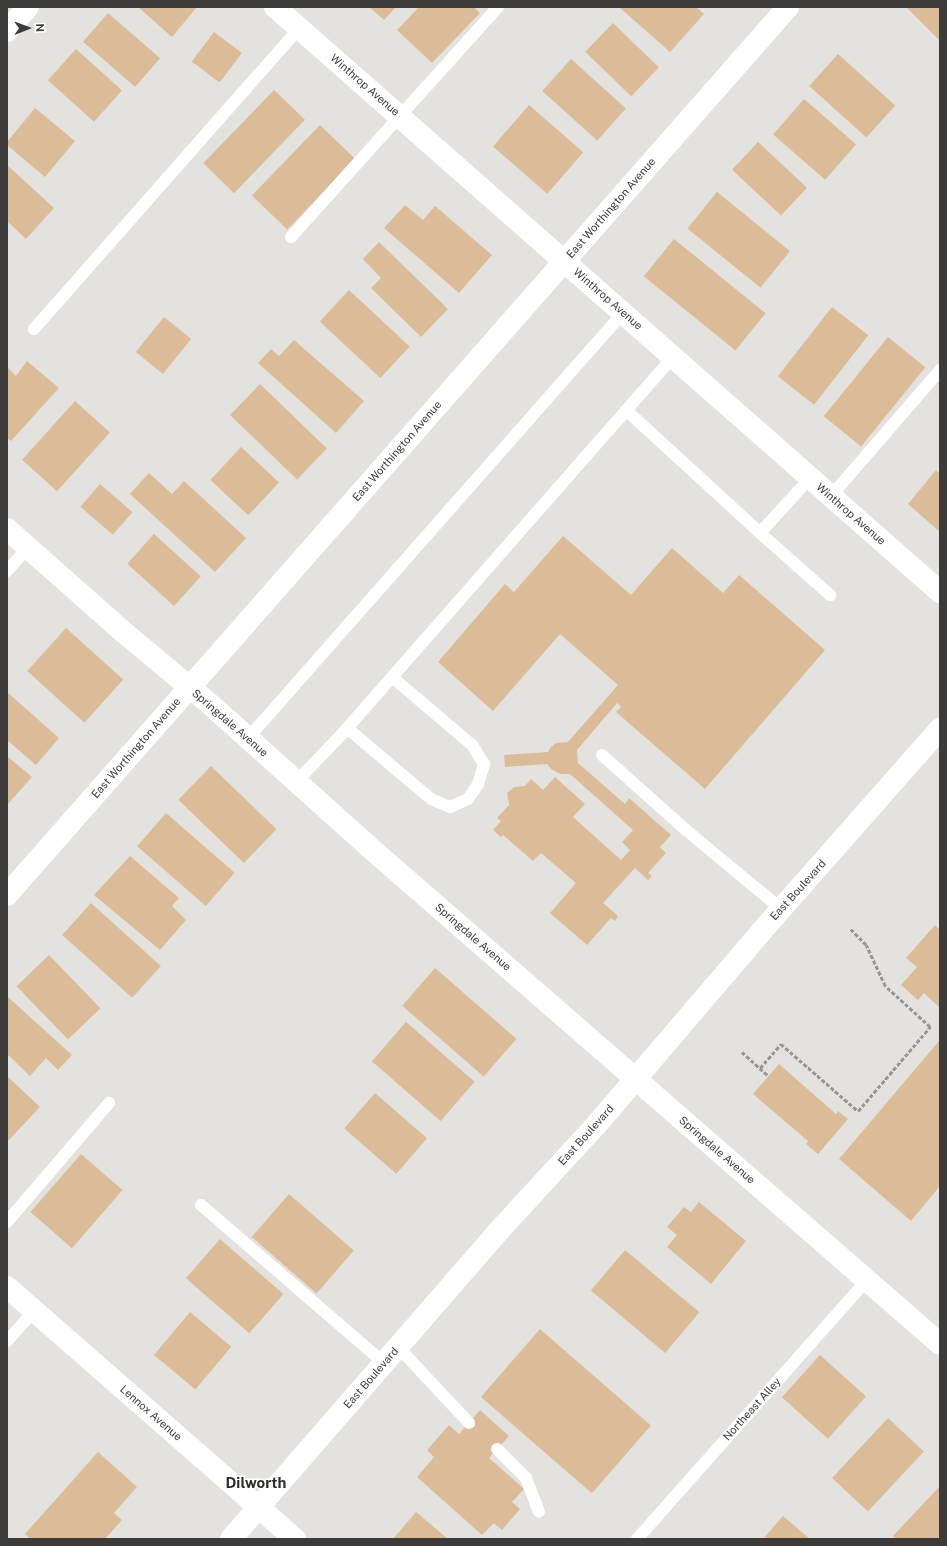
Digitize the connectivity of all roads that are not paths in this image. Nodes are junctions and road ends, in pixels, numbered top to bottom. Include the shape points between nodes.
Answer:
1 (28, 7) edge
2 (275, 7) edge
3 (498, 7) edge
4 (788, 7) edge
5 (299, 28) junction
6 (7, 31) edge
7 (400, 116) junction
8 (291, 237) dead end
9 (565, 261) junction
10 (623, 312) junction
11 (34, 329) dead end
12 (673, 357) junction
13 (940, 370) edge
14 (626, 410) junction
15 (810, 478) junction
16 (831, 496) junction
17 (7, 529) edge
18 (760, 533) junction
19 (28, 548) junction
20 (7, 571) edge
21 (940, 592) edge
22 (830, 595) dead end
23 (392, 677) junction
24 (189, 687) junction
25 (347, 728) junction
26 (940, 729) edge
27 (248, 738) junction
28 (602, 754) dead end
29 (296, 782) junction
30 (7, 895) edge
31 (781, 909) junction
32 (635, 1079) junction
33 (109, 1103) dead end
34 (201, 1205) dead end
35 (7, 1222) edge
36 (868, 1279) junction
37 (7, 1287) edge
38 (34, 1311) junction
39 (7, 1341) edge
40 (940, 1344) edge
41 (398, 1347) junction
42 (384, 1363) junction
43 (469, 1423) dead end
44 (497, 1449) dead end
45 (259, 1507) junction
46 (539, 1512) dead end
47 (231, 1539) edge
48 (295, 1539) edge
49 (637, 1539) edge

1 - 6 street
2 - 5 street, Winthrop Avenue
3 - 7 lane
4 - 9 street, East Worthington Avenue
5 - 7 street, Winthrop Avenue
5 - 11 lane
7 - 8 lane
7 - 9 street, Winthrop Avenue
9 - 10 street, Winthrop Avenue
9 - 24 street, East Worthington Avenue
10 - 12 street, Winthrop Avenue
10 - 27 lane
12 - 14 lane
12 - 15 street, Winthrop Avenue
13 - 16 lane
14 - 18 lane
14 - 23 lane
15 - 16 street, Winthrop Avenue
15 - 18 lane
16 - 21 street, Winthrop Avenue
17 - 19 street, Springdale Avenue
18 - 22 lane
19 - 20 lane
19 - 24 street, Springdale Avenue
23 - 25 lane
23 - 25 lane via 472,745 484,764 478,784 468,799 450,807 431,798
24 - 27 street, Springdale Avenue
24 - 30 street, East Worthington Avenue
25 - 29 lane
26 - 31 street, East Boulevard
27 - 29 street, Springdale Avenue
28 - 31 lane via 686,830
29 - 32 street, Springdale Avenue
31 - 32 street, East Boulevard
32 - 36 street, Springdale Avenue
32 - 41 street, East Boulevard
33 - 35 lane
34 - 42 lane
36 - 40 street, Springdale Avenue
36 - 49 lane, Northeast Alley
37 - 38 street, Lennox Avenue
38 - 39 lane
38 - 45 street, Lennox Avenue
41 - 42 street, East Boulevard
41 - 43 lane
42 - 45 street, East Boulevard
44 - 46 lane via 526,1478
45 - 47 street, East Boulevard
45 - 48 street, Lennox Avenue

